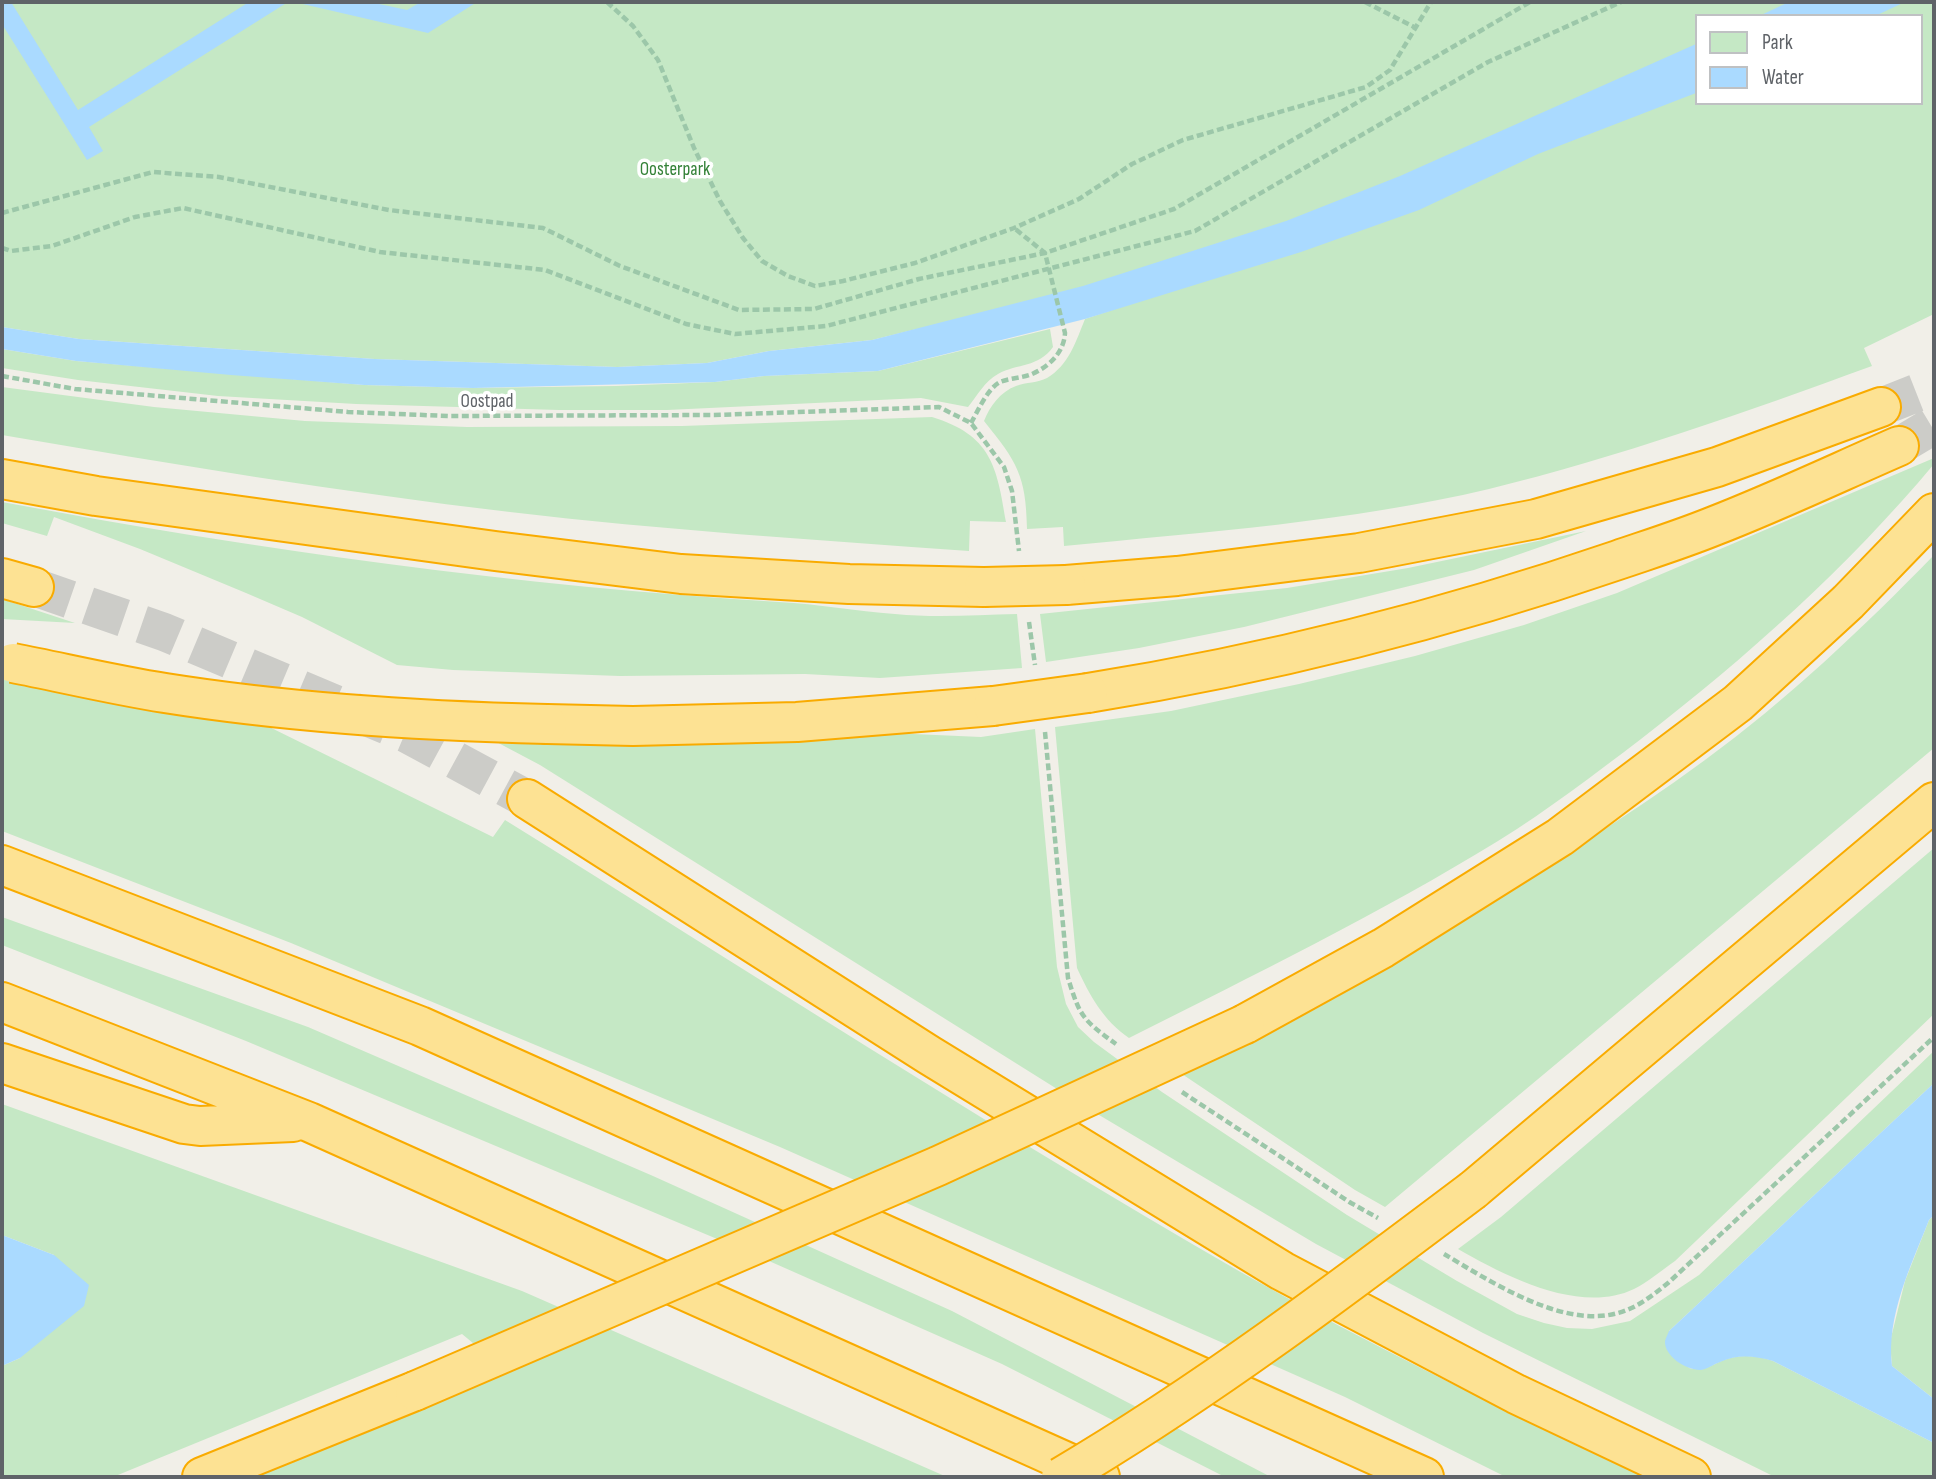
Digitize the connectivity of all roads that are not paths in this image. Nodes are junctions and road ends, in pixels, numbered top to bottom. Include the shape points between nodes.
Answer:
1 (1881, 407) tunnel mouth
2 (1899, 446) tunnel mouth
3 (2, 479) edge
4 (1934, 513) edge
5 (8, 662) edge
6 (527, 800) tunnel mouth
7 (1934, 802) edge
8 (2, 865) edge
9 (2, 1002) edge
10 (2, 1063) edge
11 (309, 1122) junction
12 (202, 1477) edge
13 (1061, 1477) edge
14 (1100, 1477) edge
15 (1424, 1477) edge
16 (1691, 1477) edge

1 - 3 highway, bridge via 1717,467 1536,519 1359,553 1066,585 849,584 681,574 151,504
2 - 5 highway, bridge via 1713,527 1430,619 1155,682 993,706 797,722 633,726 451,722 165,693
4 - 12 highway, bridge via 1848,602 1738,703 1560,837 1383,948 1245,1024 938,1166 415,1391
6 - 16 highway via 929,1055 1282,1271 1516,1394
7 - 13 highway, bridge via 1473,1190 1270,1342
8 - 15 highway via 420,1026
9 - 11 highway
10 - 11 highway via 184,1124
11 - 14 highway

